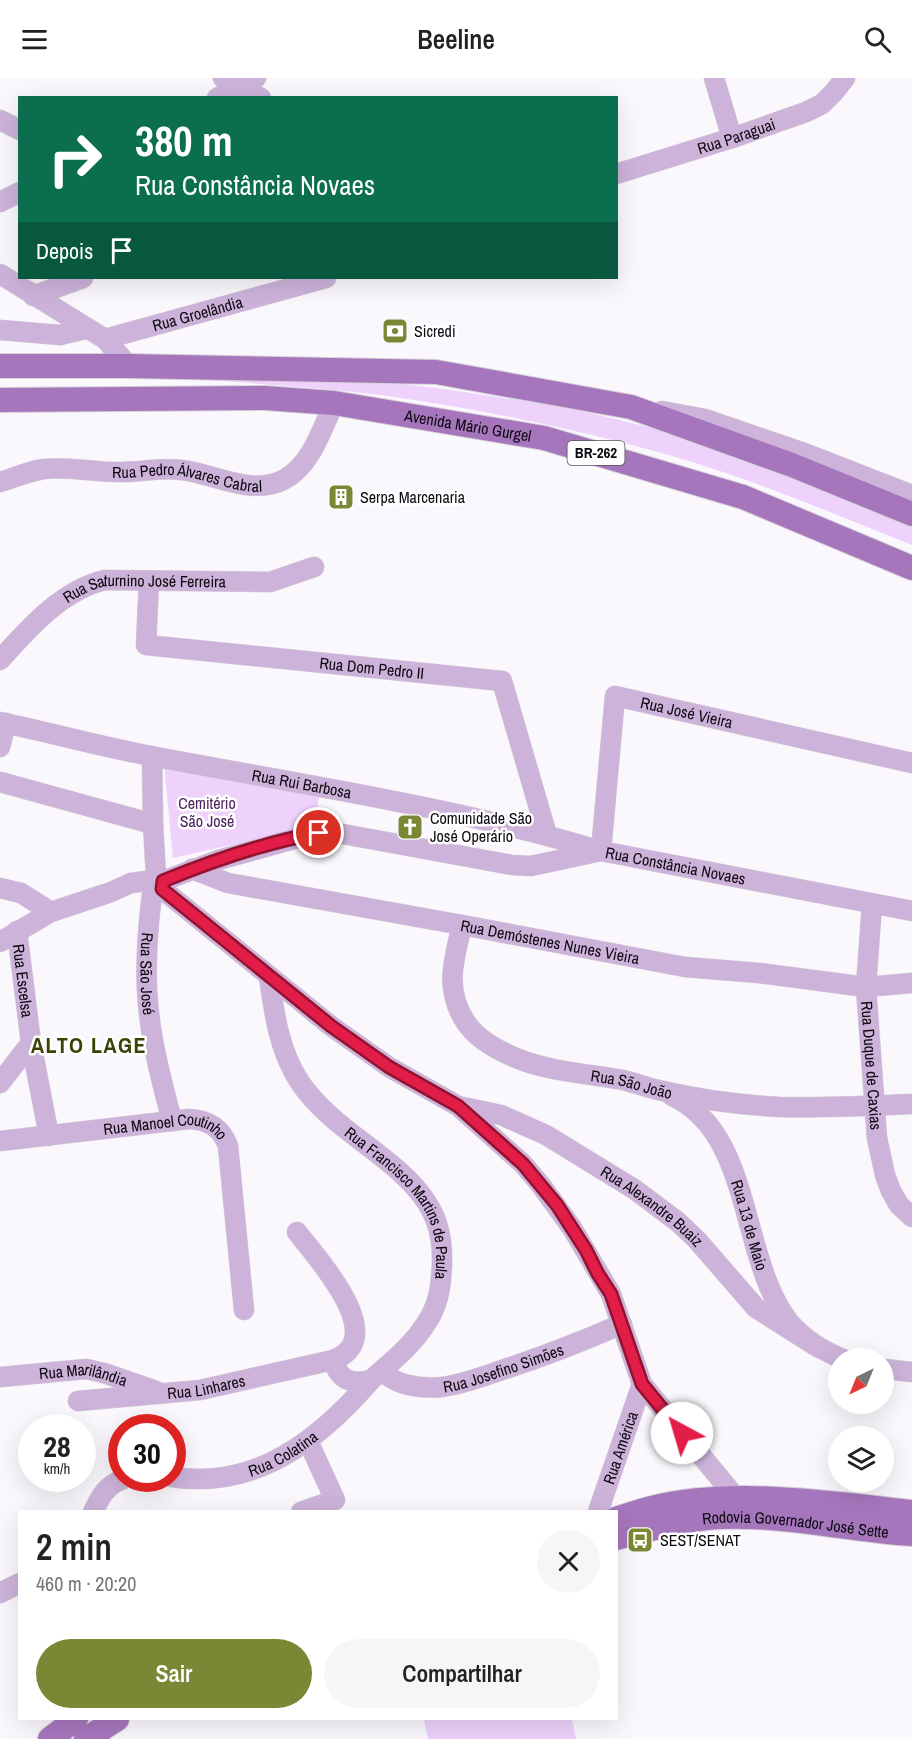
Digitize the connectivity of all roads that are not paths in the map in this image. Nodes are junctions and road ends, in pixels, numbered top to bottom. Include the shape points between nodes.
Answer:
1 (714, 78) edge
2 (845, 78) edge
3 (240, 80) edge
4 (220, 96) edge
5 (259, 96) edge
6 (0, 120) edge
7 (18, 129) edge
8 (732, 138) junction
9 (618, 173) edge
10 (18, 193) edge
11 (0, 202) edge
12 (0, 274) edge
13 (80, 279) edge
14 (322, 279) edge
15 (33, 296) junction
16 (85, 329) junction
17 (0, 330) edge
18 (105, 339) junction
19 (0, 366) edge
20 (129, 366) junction
21 (0, 400) edge
22 (334, 403) junction
23 (631, 408) junction
24 (0, 482) edge
25 (912, 495) edge
26 (912, 514) edge
27 (314, 567) dead end
28 (912, 568) edge
29 (148, 581) junction
30 (0, 660) edge
31 (3, 723) edge
32 (0, 747) edge
33 (152, 756) junction
34 (912, 763) edge
35 (0, 782) edge
36 (153, 824) junction
37 (548, 835) junction
38 (601, 851) junction
39 (192, 869) junction
40 (154, 886) junction
41 (0, 888) edge
42 (872, 904) junction
43 (912, 911) edge
44 (51, 912) junction
45 (462, 925) junction
46 (5, 938) edge
47 (269, 976) junction
48 (912, 983) edge
49 (866, 987) junction
50 (31, 1043) junction
51 (0, 1083) edge
52 (658, 1090) junction
53 (912, 1104) edge
54 (876, 1105) junction
55 (458, 1106) junction
56 (172, 1121) junction
57 (49, 1136) junction
58 (0, 1141) edge
59 (912, 1217) edge
60 (297, 1232) dead end
61 (244, 1311) dead end
62 (622, 1324) junction
63 (819, 1348) junction
64 (828, 1352) edge
65 (333, 1360) junction
66 (894, 1369) edge
67 (912, 1372) edge
68 (377, 1375) junction
69 (0, 1377) edge
70 (642, 1384) junction
71 (164, 1394) junction
72 (78, 1401) dead end
73 (308, 1441) junction
74 (186, 1479) edge
75 (108, 1488) edge
76 (737, 1499) junction
77 (94, 1510) edge
78 (306, 1510) edge
79 (599, 1510) edge
80 (912, 1512) edge
81 (618, 1518) edge
82 (912, 1534) edge
83 (618, 1537) edge
84 (18, 1585) edge
85 (0, 1593) edge
86 (75, 1720) edge
87 (115, 1720) edge
88 (50, 1739) edge
89 (86, 1739) edge

1 - 8 street
2 - 8 street, Rua Paraguai via 822,104
3 - 4 street
3 - 5 street
6 - 7 street
8 - 9 street, Rua Paraguai
10 - 11 street
12 - 15 street
13 - 15 street
14 - 18 street, Rua Groelândia
15 - 16 street
16 - 17 street via 60,335
16 - 18 street
18 - 20 street
19 - 20 main road
20 - 23 main road via 436,372
21 - 22 main road, Avenida Mário Gurgel / BR-262 via 265,398
22 - 24 street, Rua Pedro Álvares Cabral via 301,465 265,486 181,470 44,470
22 - 28 main road, Avenida Mário Gurgel / BR-262 via 544,438 743,497
23 - 25 street via 705,419
23 - 26 main road via 792,465
27 - 29 street, Rua Saturnino José Ferreira via 270,582
29 - 30 street, Rua Saturnino José Ferreira via 105,580 79,589 53,608
29 - 37 street, Rua Dom Pedro II via 146,645 502,681
31 - 32 street
31 - 33 street, Rua Rui Barbosa
33 - 36 street, Rua São José
33 - 37 street, Rua Rui Barbosa via 377,796
34 - 38 street, Rua José Vieira via 615,696
35 - 36 street
36 - 40 street, Rua São José
37 - 38 street, Rua Rui Barbosa
38 - 39 street, Rua Constância Novaes via 538,865 512,865 332,832 305,836
38 - 42 street, Rua Constância Novaes
39 - 40 street, Rua Constância Novaes
39 - 45 street, Rua Demóstenes Nunes Vieira via 228,883
40 - 44 street, Rua Constância Novaes via 111,892
40 - 47 street, Rua América
40 - 56 street, Rua São José via 146,947 149,1013
41 - 44 street via 36,900
42 - 43 street, Rua Constância Novaes
42 - 49 street, Rua Duque de Caxias
44 - 46 street, Rua Constância Novaes
45 - 49 street, Rua Demóstenes Nunes Vieira via 685,967
45 - 52 street, Rua São João via 453,968 453,996 465,1023 485,1042 532,1064
46 - 50 street, Rua Escelsa
47 - 55 street, Rua América via 372,1056
47 - 68 street, Rua Francisco Martins de Paula via 279,1034 300,1082 323,1111 406,1178 430,1208 442,1240 440,1294 425,1326
48 - 49 street, Rua Demóstenes Nunes Vieira
49 - 54 street, Rua Duque de Caxias
50 - 51 street
50 - 57 street, Rua Escelsa
52 - 54 street, Rua São João via 779,1107
52 - 63 street, Rua 13 de Maio via 689,1107 718,1137 780,1307 790,1323
53 - 54 street, Rua São João
54 - 59 street, Rua Duque de Caxias via 877,1137 885,1175 899,1204
55 - 62 street, Rua América via 516,1157 551,1198 611,1294
55 - 63 street, Rua Alexandre Buaiz via 501,1116 546,1135 634,1189 697,1240 756,1308
56 - 57 street, Rua Manoel Coutinho
56 - 61 street, Rua Manoel Coutinho via 208,1122 218,1128 228,1146
57 - 58 street, Rua Manoel Coutinho
60 - 65 street via 338,1286 352,1313 354,1338 343,1356
62 - 68 street, Rua Josefino Simões via 556,1352 460,1383 416,1386
62 - 70 street, Rua América
63 - 64 street, Rua 13 de Maio
65 - 68 street via 340,1376 347,1381 355,1383
65 - 71 street, Rua Linhares via 200,1390
66 - 67 street
68 - 73 street, Rua Colatina
69 - 71 street, Rua Marilândia via 86,1369
70 - 76 street, Rua América
70 - 79 street, Rua América
71 - 72 street, Rua Linhares
73 - 74 street, Rua Colatina via 244,1474
73 - 78 street via 334,1500
75 - 77 street
76 - 80 main road, Rodovia Governador José Sette via 807,1501
76 - 81 main road, Rodovia Governador José Sette via 651,1508
82 - 83 main road, Rodovia Governador José Sette via 807,1521 721,1517 690,1520
84 - 85 street
86 - 88 main road
87 - 89 main road

